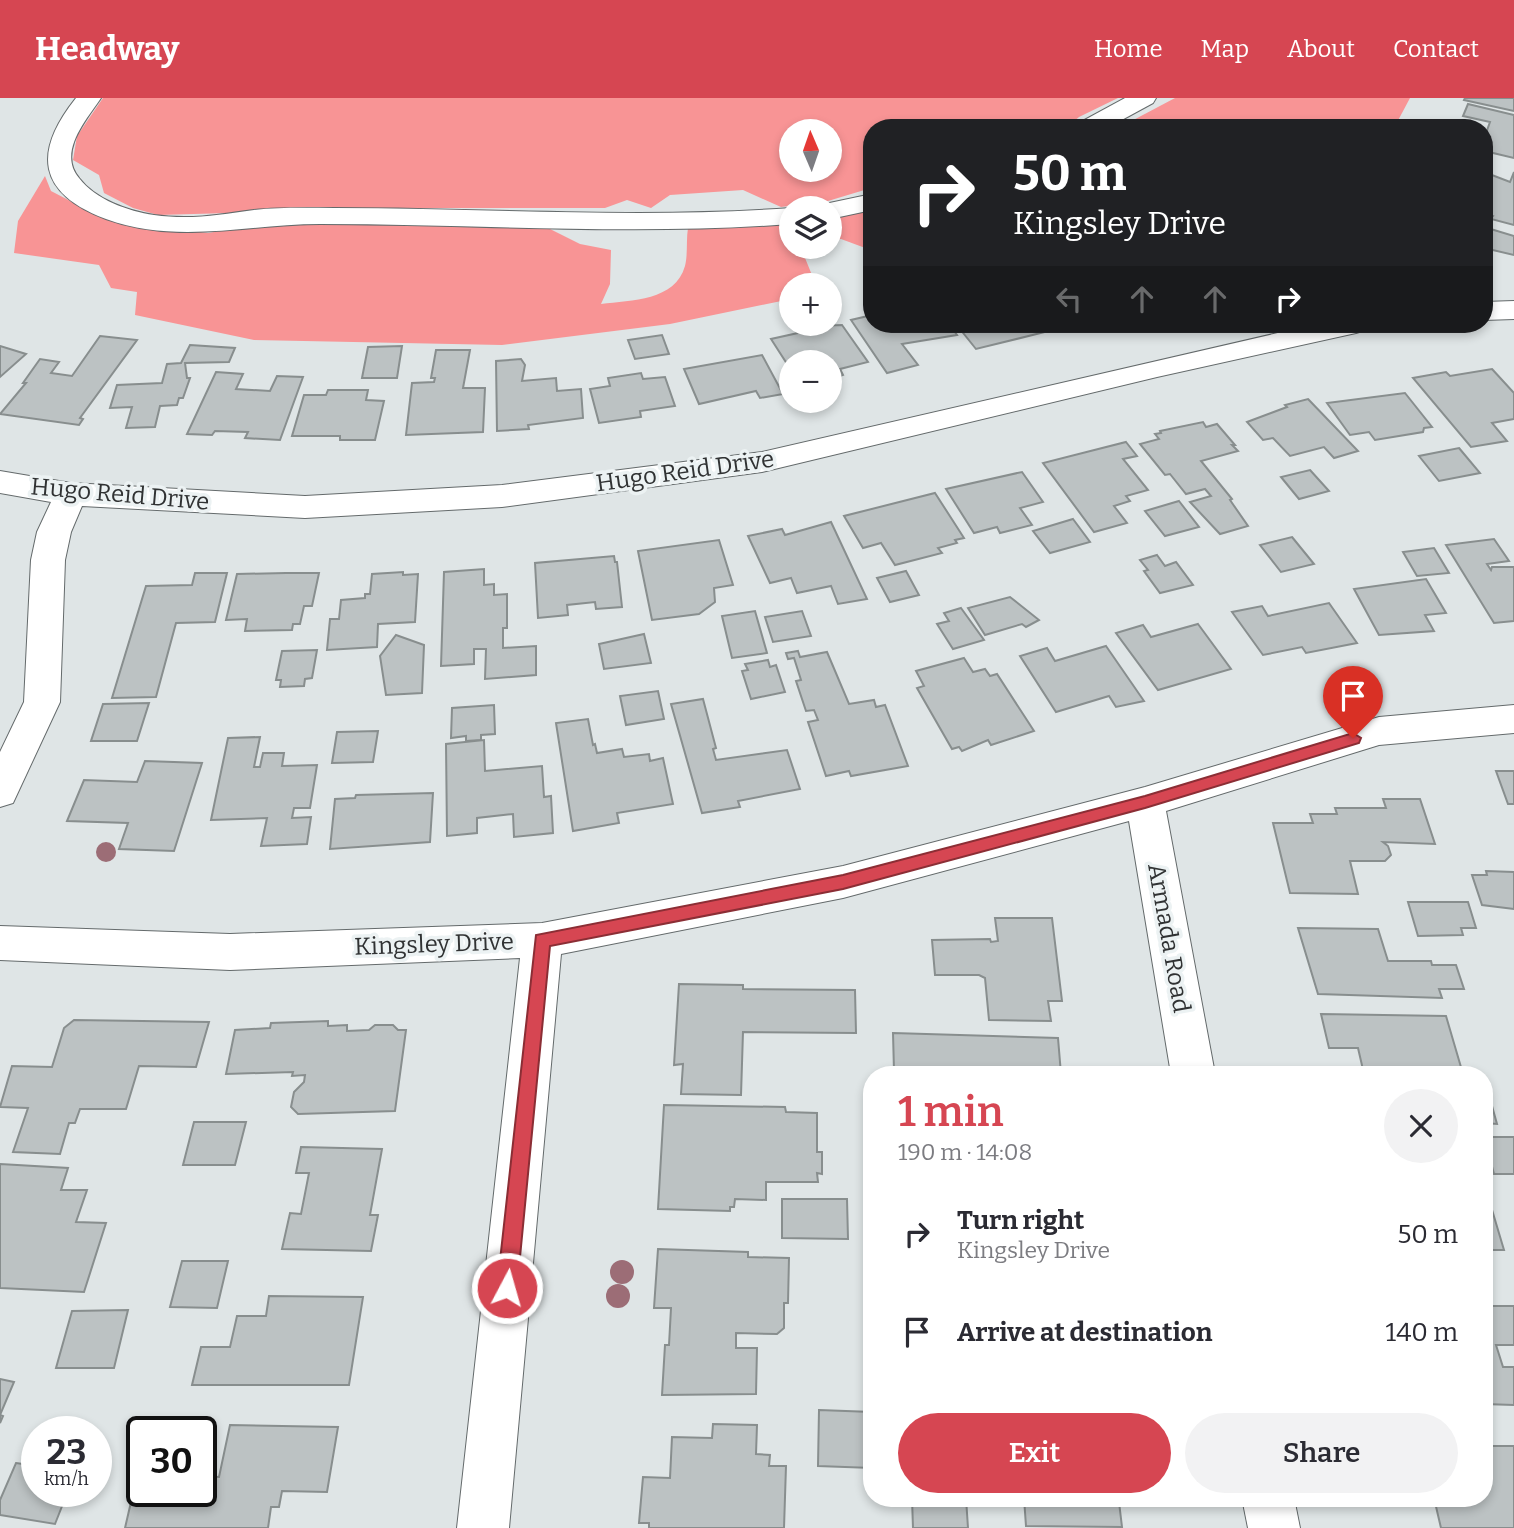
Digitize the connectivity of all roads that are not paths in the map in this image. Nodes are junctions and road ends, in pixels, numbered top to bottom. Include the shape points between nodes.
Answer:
1 (89, 98) edge
2 (1144, 98) edge
3 (1105, 119) edge
4 (863, 204) edge
5 (842, 208) edge
6 (779, 217) edge
7 (1514, 310) edge
8 (1493, 311) edge
9 (1317, 333) edge
10 (0, 482) edge
11 (71, 494) junction
12 (1514, 719) edge
13 (0, 792) edge
14 (1145, 802) junction
15 (542, 940) junction
16 (0, 943) edge
17 (1192, 1066) edge
18 (1270, 1507) edge
19 (483, 1528) edge
20 (1274, 1528) edge

1 - 6 street via 62,138 57,159 62,178 80,195 134,219 216,225 301,217 686,222
2 - 3 street
4 - 5 street
7 - 8 street
9 - 11 street, Hugo Reid Drive via 762,462 502,496 305,507
10 - 11 street, Hugo Reid Drive
11 - 13 street via 54,532 48,560 42,702
12 - 14 street, Kingsley Drive via 1379,731
14 - 15 street, Kingsley Drive via 843,882
14 - 17 street, Armada Road
15 - 16 street, Kingsley Drive via 230,952
15 - 19 street
18 - 20 street

